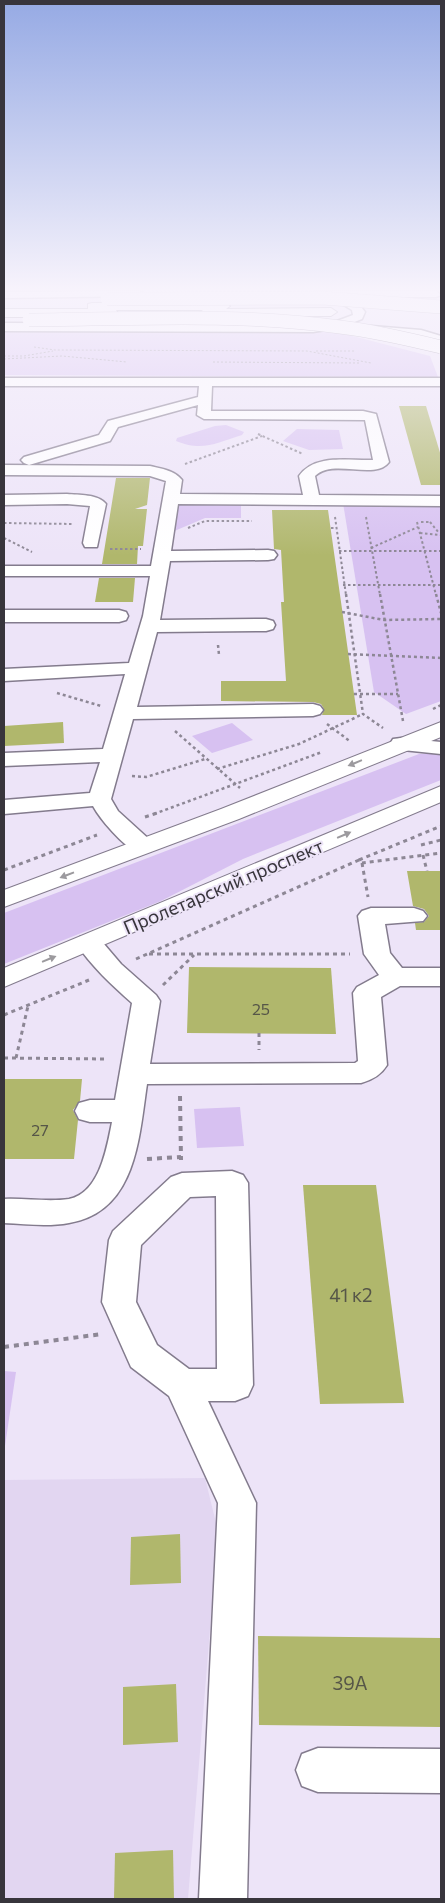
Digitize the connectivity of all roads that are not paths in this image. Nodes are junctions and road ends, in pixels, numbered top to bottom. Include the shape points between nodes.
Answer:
1 (4, 382) edge
2 (206, 382) junction
3 (441, 382) edge
4 (204, 398) junction
5 (29, 460) dead end
6 (300, 461) dead end
7 (322, 466) junction
8 (4, 470) edge
9 (251, 495) junction
10 (172, 499) junction
11 (4, 500) edge
12 (312, 500) junction
13 (441, 501) edge
14 (252, 521) road end
15 (91, 543) dead end
16 (268, 555) dead end
17 (155, 559) junction
18 (4, 571) edge
19 (4, 616) edge
20 (151, 621) junction
21 (266, 625) dead end
22 (138, 669) junction
23 (4, 675) edge
24 (313, 710) dead end
25 (126, 713) junction
26 (441, 729) edge
27 (401, 744) junction
28 (441, 748) edge
29 (113, 756) junction
30 (4, 760) edge
31 (441, 793) edge
32 (100, 800) junction
33 (4, 807) edge
34 (143, 846) junction
35 (4, 899) edge
36 (414, 916) dead end
37 (89, 943) junction
38 (441, 976) edge
39 (395, 977) junction
40 (4, 978) edge
41 (134, 1074) junction
42 (90, 1111) dead end
43 (127, 1111) junction
44 (4, 1211) edge
45 (182, 1385) junction
46 (318, 1770) dead end
47 (441, 1771) edge
48 (223, 1899) edge

1 - 2 street
2 - 3 street
2 - 4 street
4 - 5 street via 113,424 105,438
4 - 7 street via 204,415 363,415 371,418 380,462 375,465
6 - 7 street
7 - 12 street via 308,476
8 - 10 street via 150,471 174,480
9 - 10 street
9 - 12 street
9 - 14 street
10 - 17 street
11 - 15 street via 89,500 98,504
12 - 13 street
16 - 17 street
17 - 18 street
17 - 20 street
19 - 20 street via 126,616
20 - 21 street
20 - 22 street
22 - 23 street
22 - 25 street
24 - 25 street
25 - 29 street
26 - 27 main road
27 - 28 street
27 -> 34 main road
29 - 30 street
29 - 32 street
37 -> 31 main road, Пролетарский проспект
32 - 33 street
32 - 34 street via 119,826
34 -> 35 main road
36 - 39 street via 371,916 377,954
40 -> 37 main road, Пролетарский проспект
37 - 41 street via 112,970 146,1001
38 - 39 street
39 - 41 street via 367,993 358,1009 373,1065 368,1071
41 - 43 street
42 - 43 street
43 - 44 street via 119,1160 111,1182 100,1196 71,1211
45 - 45 street via 144,1356 119,1302 126,1240 182,1185 232,1183 236,1385
45 - 48 street via 237,1503
46 - 47 street

